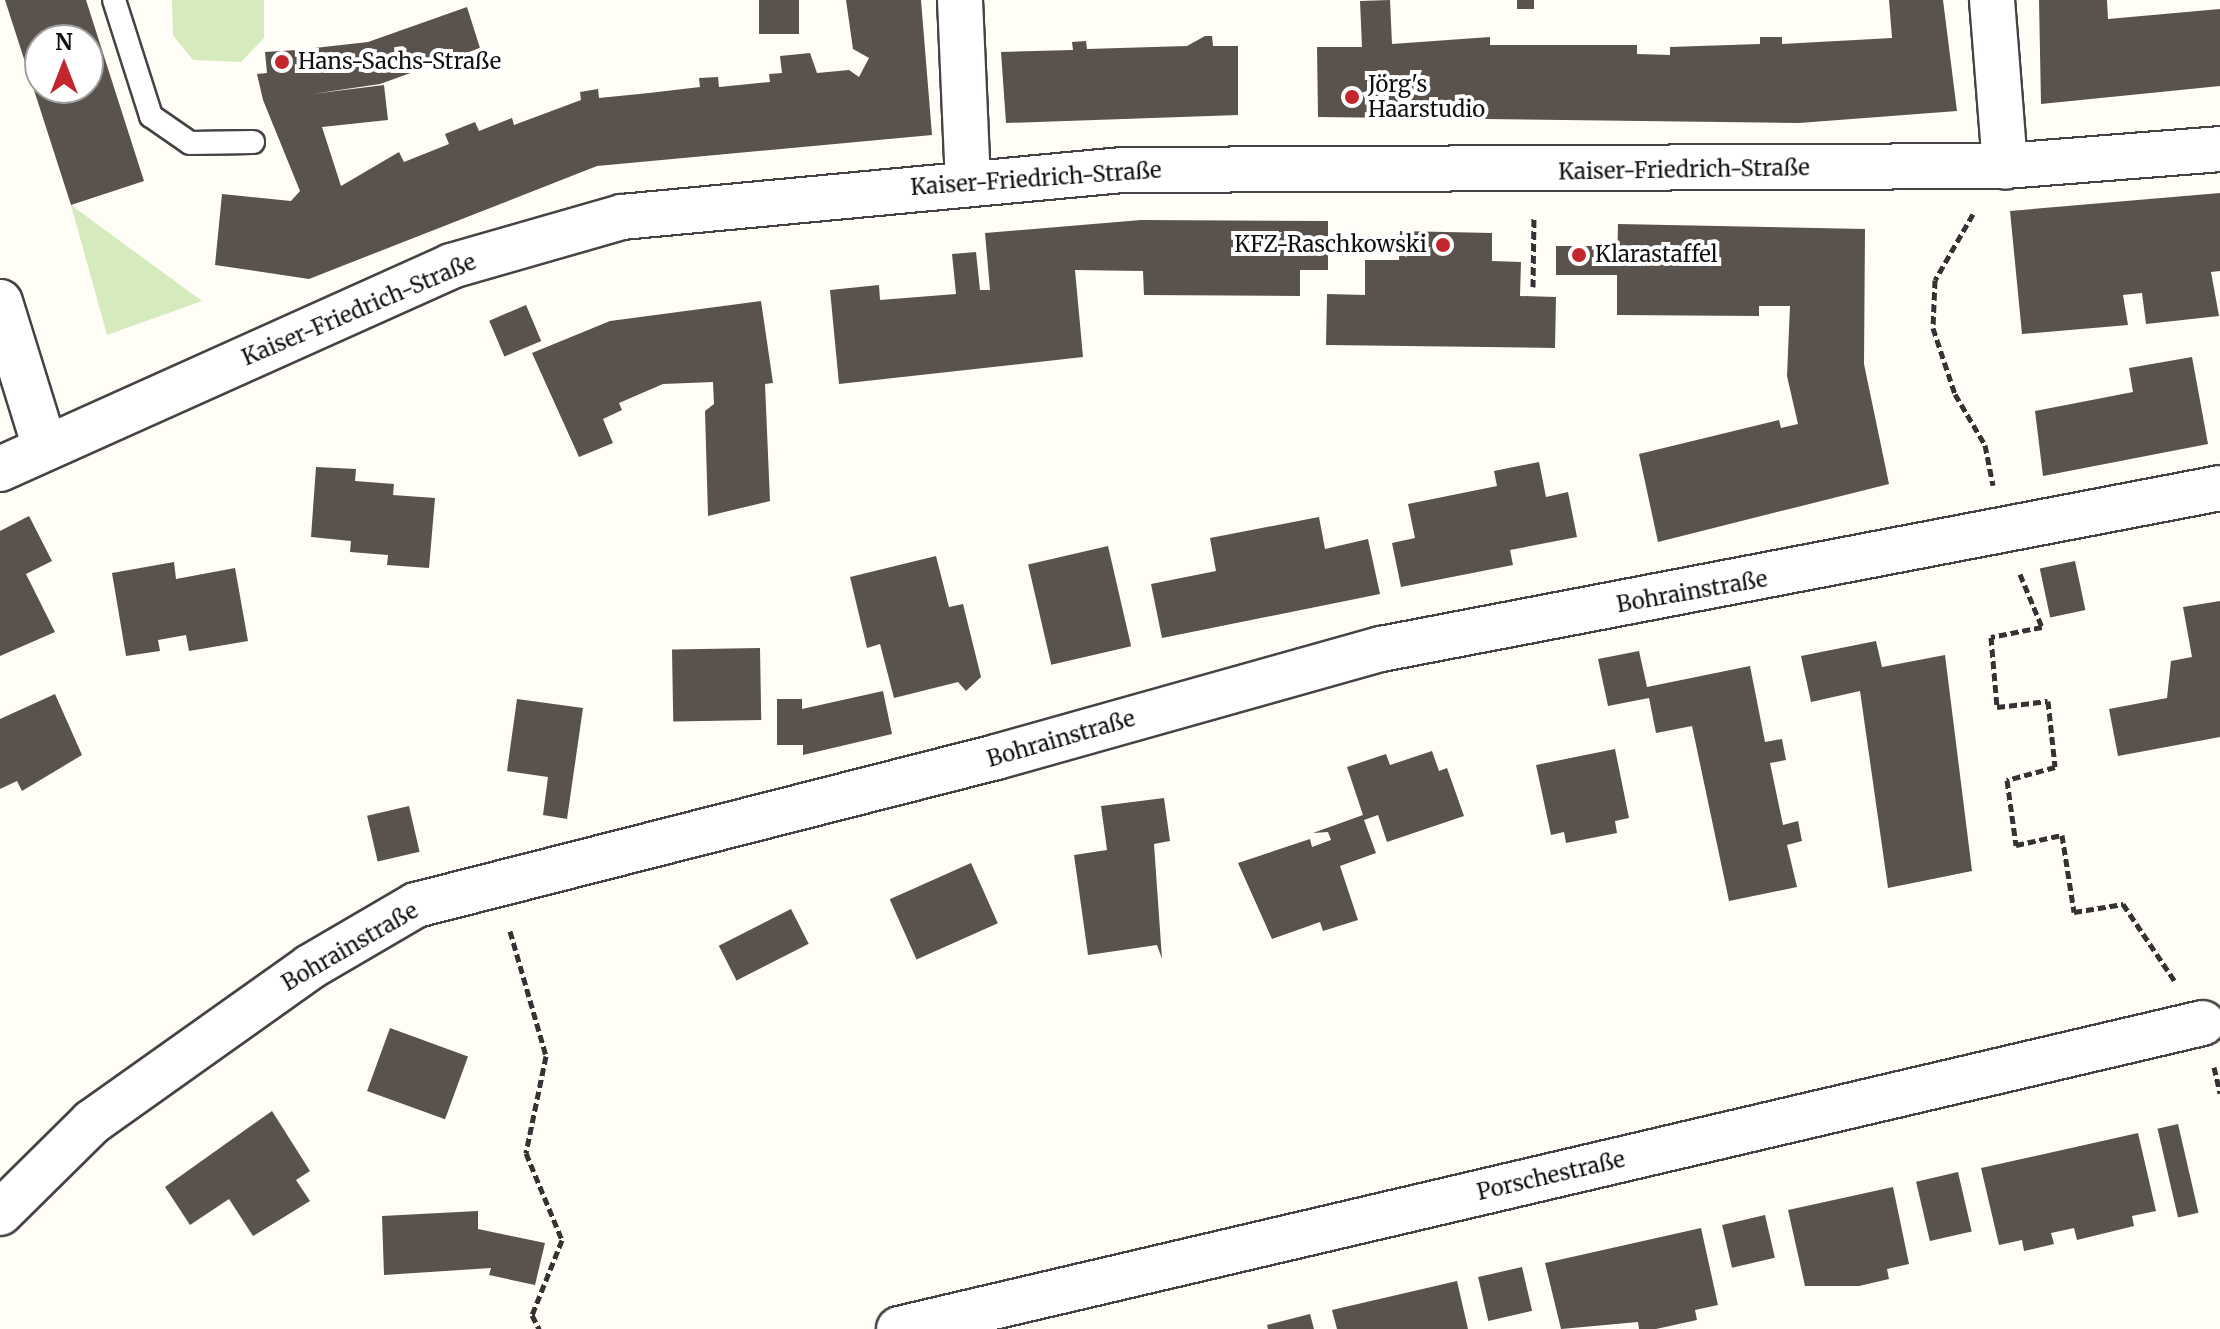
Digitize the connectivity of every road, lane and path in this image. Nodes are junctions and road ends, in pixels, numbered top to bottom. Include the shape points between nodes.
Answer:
1 (114, 0) edge
2 (960, 0) edge
3 (1992, 0) edge
4 (253, 142) dead end
5 (2220, 149) edge
6 (1990, 165) junction
7 (1534, 172) junction
8 (968, 182) junction
9 (1533, 287) dead end
10 (0, 302) edge
11 (45, 447) junction
12 (0, 469) edge
13 (2220, 488) edge
14 (2002, 534) junction
15 (496, 884) junction
16 (2203, 1023) junction
17 (2220, 1093) edge
18 (0, 1213) edge
19 (539, 1329) edge
20 (899, 1329) edge

1 - 4 lane via 151,116 190,143
2 - 8 street
3 - 6 street
5 - 6 street, Kaiser-Friedrich-Straße
6 - 7 street, Kaiser-Friedrich-Straße
6 - 14 path via 1973,218 1935,280 1933,328 1955,394 1985,445
7 - 8 street, Kaiser-Friedrich-Straße via 1122,170
7 - 9 path
8 - 11 street, Kaiser-Friedrich-Straße via 622,217 451,266
10 - 11 street
11 - 12 street, Kaiser-Friedrich-Straße
13 - 14 street, Bohrainstraße
14 - 15 street, Bohrainstraße via 1381,649 996,757
14 - 16 path via 2042,627 1991,637 1997,707 2048,701 2055,767 2007,780 2016,845 2062,835 2074,912 2123,904
15 - 18 street, Bohrainstraße via 416,905 310,967 92,1122
15 - 19 path via 546,1056 526,1153 562,1240 532,1315
16 - 17 path
16 - 20 street, Porschestraße

